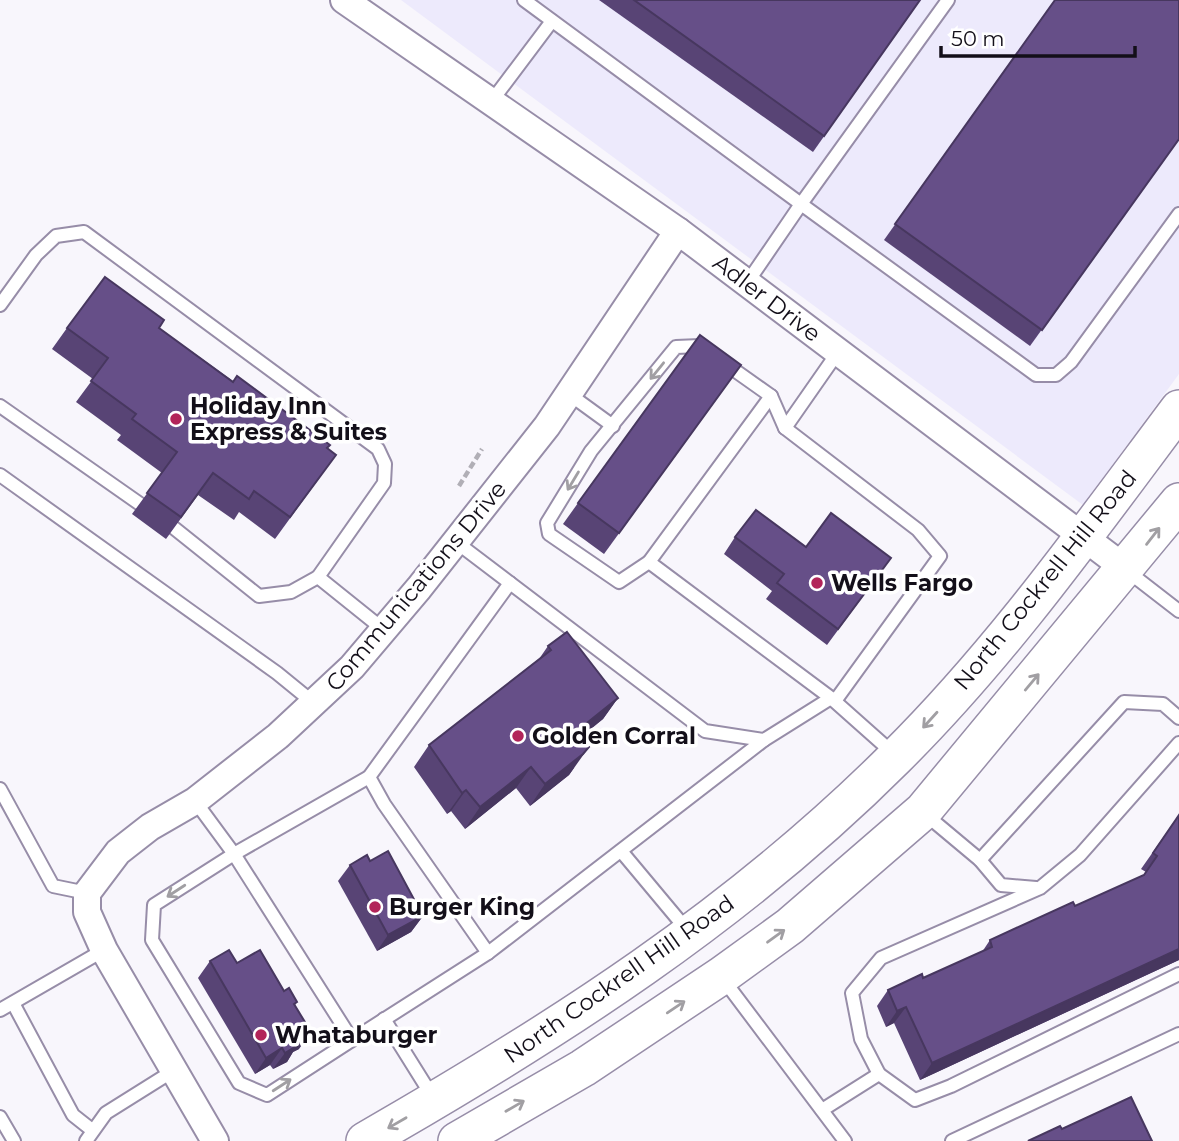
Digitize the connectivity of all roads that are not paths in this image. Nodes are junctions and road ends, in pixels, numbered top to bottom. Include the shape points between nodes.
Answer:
1 (344, 0) edge
2 (524, 0) edge
3 (948, 0) edge
4 (552, 21) junction
5 (491, 102) junction
6 (801, 204) junction
7 (1179, 214) edge
8 (678, 231) junction
9 (747, 283) junction
10 (0, 305) edge
11 (838, 352) junction
12 (569, 394) junction
13 (771, 396) junction
14 (0, 406) edge
15 (1179, 409) edge
16 (613, 426) junction
17 (785, 428) junction
18 (0, 475) edge
19 (1179, 502) edge
20 (140, 504) dead end
21 (174, 528) edge
22 (1083, 536) junction
23 (456, 542) junction
24 (649, 562) junction
25 (1126, 569) junction
26 (318, 577) junction
27 (510, 583) junction
28 (1179, 611) edge
29 (384, 630) junction
30 (833, 700) junction
31 (315, 704) junction
32 (1179, 719) edge
33 (764, 740) junction
34 (1179, 743) edge
35 (897, 756) junction
36 (369, 777) junction
37 (0, 789) edge
38 (195, 801) junction
39 (923, 811) junction
40 (621, 851) junction
41 (234, 854) junction
42 (980, 860) junction
43 (1040, 888) junction
44 (87, 893) junction
45 (692, 935) junction
46 (104, 950) junction
47 (488, 953) junction
48 (1179, 974) edge
49 (721, 976) junction
50 (13, 1003) junction
51 (0, 1010) edge
52 (384, 1019) junction
53 (1179, 1034) edge
54 (352, 1040) junction
55 (173, 1071) junction
56 (879, 1074) junction
57 (435, 1101) junction
58 (822, 1110) junction
59 (0, 1117) edge
60 (89, 1136) edge
61 (14, 1141) edge
62 (215, 1141) edge
63 (365, 1141) edge
64 (457, 1141) edge
65 (845, 1141) edge
66 (952, 1141) edge

1 - 5 street, Adler Drive
2 - 4 lane
3 - 6 lane
4 - 5 lane
4 - 6 lane
5 - 8 street, Adler Drive
6 - 7 lane via 1036,375 1056,375 1071,362
6 - 9 lane
8 - 9 street, Adler Drive
8 - 12 street, Communications Drive
9 - 11 street, Adler Drive
10 - 26 lane via 36,255 56,236 84,232 378,449 385,464 384,483
11 - 17 lane
11 - 22 street, Adler Drive
12 - 16 lane
12 - 23 street, Communications Drive
13 -> 16 lane via 701,346 676,347
13 - 17 lane
13 - 24 lane
14 - 20 lane
15 - 22 main road, North Cockrell Hill Road
16 -> 24 lane via 591,451 547,523 548,534 619,582
17 - 30 lane via 918,530 940,556
18 - 31 lane
25 -> 19 main road, North Cockrell Hill Road
21 - 26 lane via 259,596 291,593
22 - 25 street, Adler Drive
22 -> 35 main road, North Cockrell Hill Road via 1016,624
23 - 27 lane
23 - 29 street, Communications Drive
24 - 30 lane
25 - 28 lane, Adler Drive
39 -> 25 main road, North Cockrell Hill Road
26 - 29 lane
27 - 33 lane via 705,731
27 - 36 lane
29 - 31 street, Communications Drive
30 - 33 lane
30 - 35 lane
31 - 38 street, Communications Drive
32 - 42 lane via 1163,704 1124,702
33 - 40 lane
34 - 43 lane via 1080,855
35 - 45 main road, North Cockrell Hill Road via 812,838
36 - 41 lane
36 - 47 lane
37 - 44 lane via 53,886
38 - 41 lane
38 - 44 street, Communications Drive via 118,852
39 - 42 lane
49 -> 39 main road, North Cockrell Hill Road via 790,926
40 - 45 lane
40 - 47 lane
41 - 54 lane
41 -> 54 lane via 154,905 152,940 239,1083 267,1095
42 - 43 lane via 1001,885
43 - 56 lane via 881,958 852,993 861,1039
44 - 46 street via 87,912
45 - 49 main road
45 - 57 main road, North Cockrell Hill Road
46 - 50 lane
46 - 55 street
47 - 52 lane
48 - 56 lane via 915,1100
49 - 58 lane
64 -> 49 main road, North Cockrell Hill Road via 592,1062
50 - 51 lane
50 - 60 lane
52 - 54 lane
52 - 57 lane
53 - 66 lane
55 - 60 lane via 106,1113
55 - 62 street
56 - 58 lane
57 -> 63 main road, North Cockrell Hill Road
58 - 65 lane
59 - 61 lane

